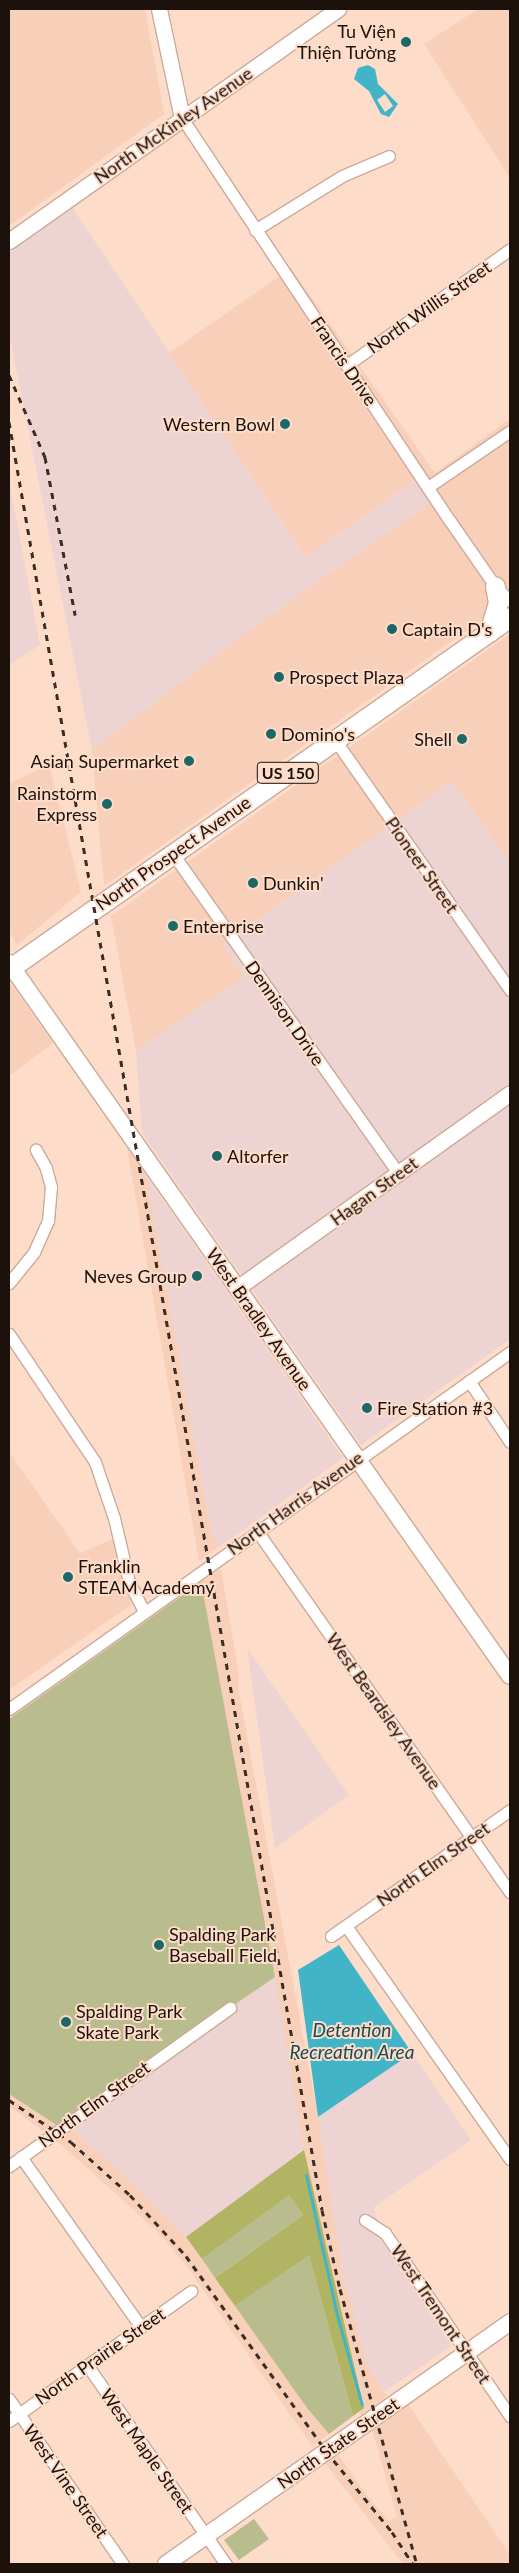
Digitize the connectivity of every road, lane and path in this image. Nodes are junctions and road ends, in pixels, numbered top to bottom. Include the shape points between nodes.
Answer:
1 (159, 9) edge
2 (338, 9) edge
3 (182, 118) junction
4 (389, 156) dead end
5 (255, 230) junction
6 (9, 241) edge
7 (510, 249) edge
8 (347, 365) junction
9 (510, 431) edge
10 (428, 487) junction
11 (495, 586) junction
12 (510, 601) edge
13 (510, 617) edge
14 (489, 632) junction
15 (334, 740) junction
16 (173, 854) junction
17 (10, 966) edge
18 (510, 990) edge
19 (510, 1093) edge
20 (36, 1150) dead end
21 (398, 1173) junction
22 (9, 1283) edge
23 (237, 1288) junction
24 (9, 1334) edge
25 (510, 1352) edge
26 (469, 1381) junction
27 (510, 1442) edge
28 (358, 1459) junction
29 (257, 1530) junction
30 (144, 1610) junction
31 (510, 1676) edge
32 (9, 1709) edge
33 (510, 1810) edge
34 (472, 1837) junction
35 (510, 1892) edge
36 (346, 1926) junction
37 (331, 1936) dead end
38 (230, 2008) dead end
39 (22, 2157) junction
40 (510, 2160) edge
41 (9, 2166) edge
42 (365, 2220) dead end
43 (191, 2291) dead end
44 (510, 2322) edge
45 (140, 2327) junction
46 (466, 2353) junction
47 (87, 2365) junction
48 (9, 2399) edge
49 (19, 2413) junction
50 (510, 2416) edge
51 (9, 2420) edge
52 (207, 2536) junction
53 (123, 2564) edge
54 (166, 2564) edge
55 (226, 2564) edge

1 - 3 street
2 - 3 street, North McKinley Avenue
3 - 5 street, Francis Drive
3 - 6 street, North McKinley Avenue
4 - 5 street via 342,176
5 - 8 street, Francis Drive
7 - 8 street, North Willis Street
8 - 10 street, Francis Drive
9 - 10 street
10 - 11 street, Francis Drive
11 - 12 street, Francis Drive
11 - 14 main road via 498,602
13 - 14 main road, North Prospect Avenue / US 150
14 - 15 main road, North Prospect Avenue / US 150
15 - 16 main road, North Prospect Avenue / US 150
15 - 18 street, Pioneer Street
16 - 17 main road, North Prospect Avenue / US 150
16 - 21 street, Dennison Drive
17 - 23 main road, West Bradley Avenue
19 - 21 street, Hagan Street
20 - 22 street via 46,1168 51,1187 48,1221 34,1252
21 - 23 street, Hagan Street
23 - 28 main road, West Bradley Avenue
24 - 30 street via 95,1462 114,1518 128,1582
25 - 26 street, North Harris Avenue
26 - 27 street
26 - 28 street, North Harris Avenue
28 - 29 street, North Harris Avenue
28 - 31 main road, West Bradley Avenue
29 - 30 street, North Harris Avenue
29 - 34 street, West Beardsley Avenue
30 - 32 street, North Harris Avenue
33 - 34 street, North Elm Street
34 - 35 street, West Beardsley Avenue
34 - 36 street, North Elm Street
36 - 37 street, North Elm Street
36 - 40 street
38 - 39 street, North Elm Street
39 - 41 street, North Elm Street
39 - 45 street
42 - 46 street, West Tremont Street via 385,2233
43 - 45 street, North Prairie Street
44 - 46 main road, North State Street
45 - 47 street, North Prairie Street
46 - 50 street, West Tremont Street
46 - 52 main road, North State Street
47 - 49 street, North Prairie Street
47 - 52 street, West Maple Street
48 - 49 street, West Vine Street
49 - 51 street, North Prairie Street
49 - 53 street, West Vine Street
52 - 54 main road, North State Street
52 - 55 street, West Maple Street

